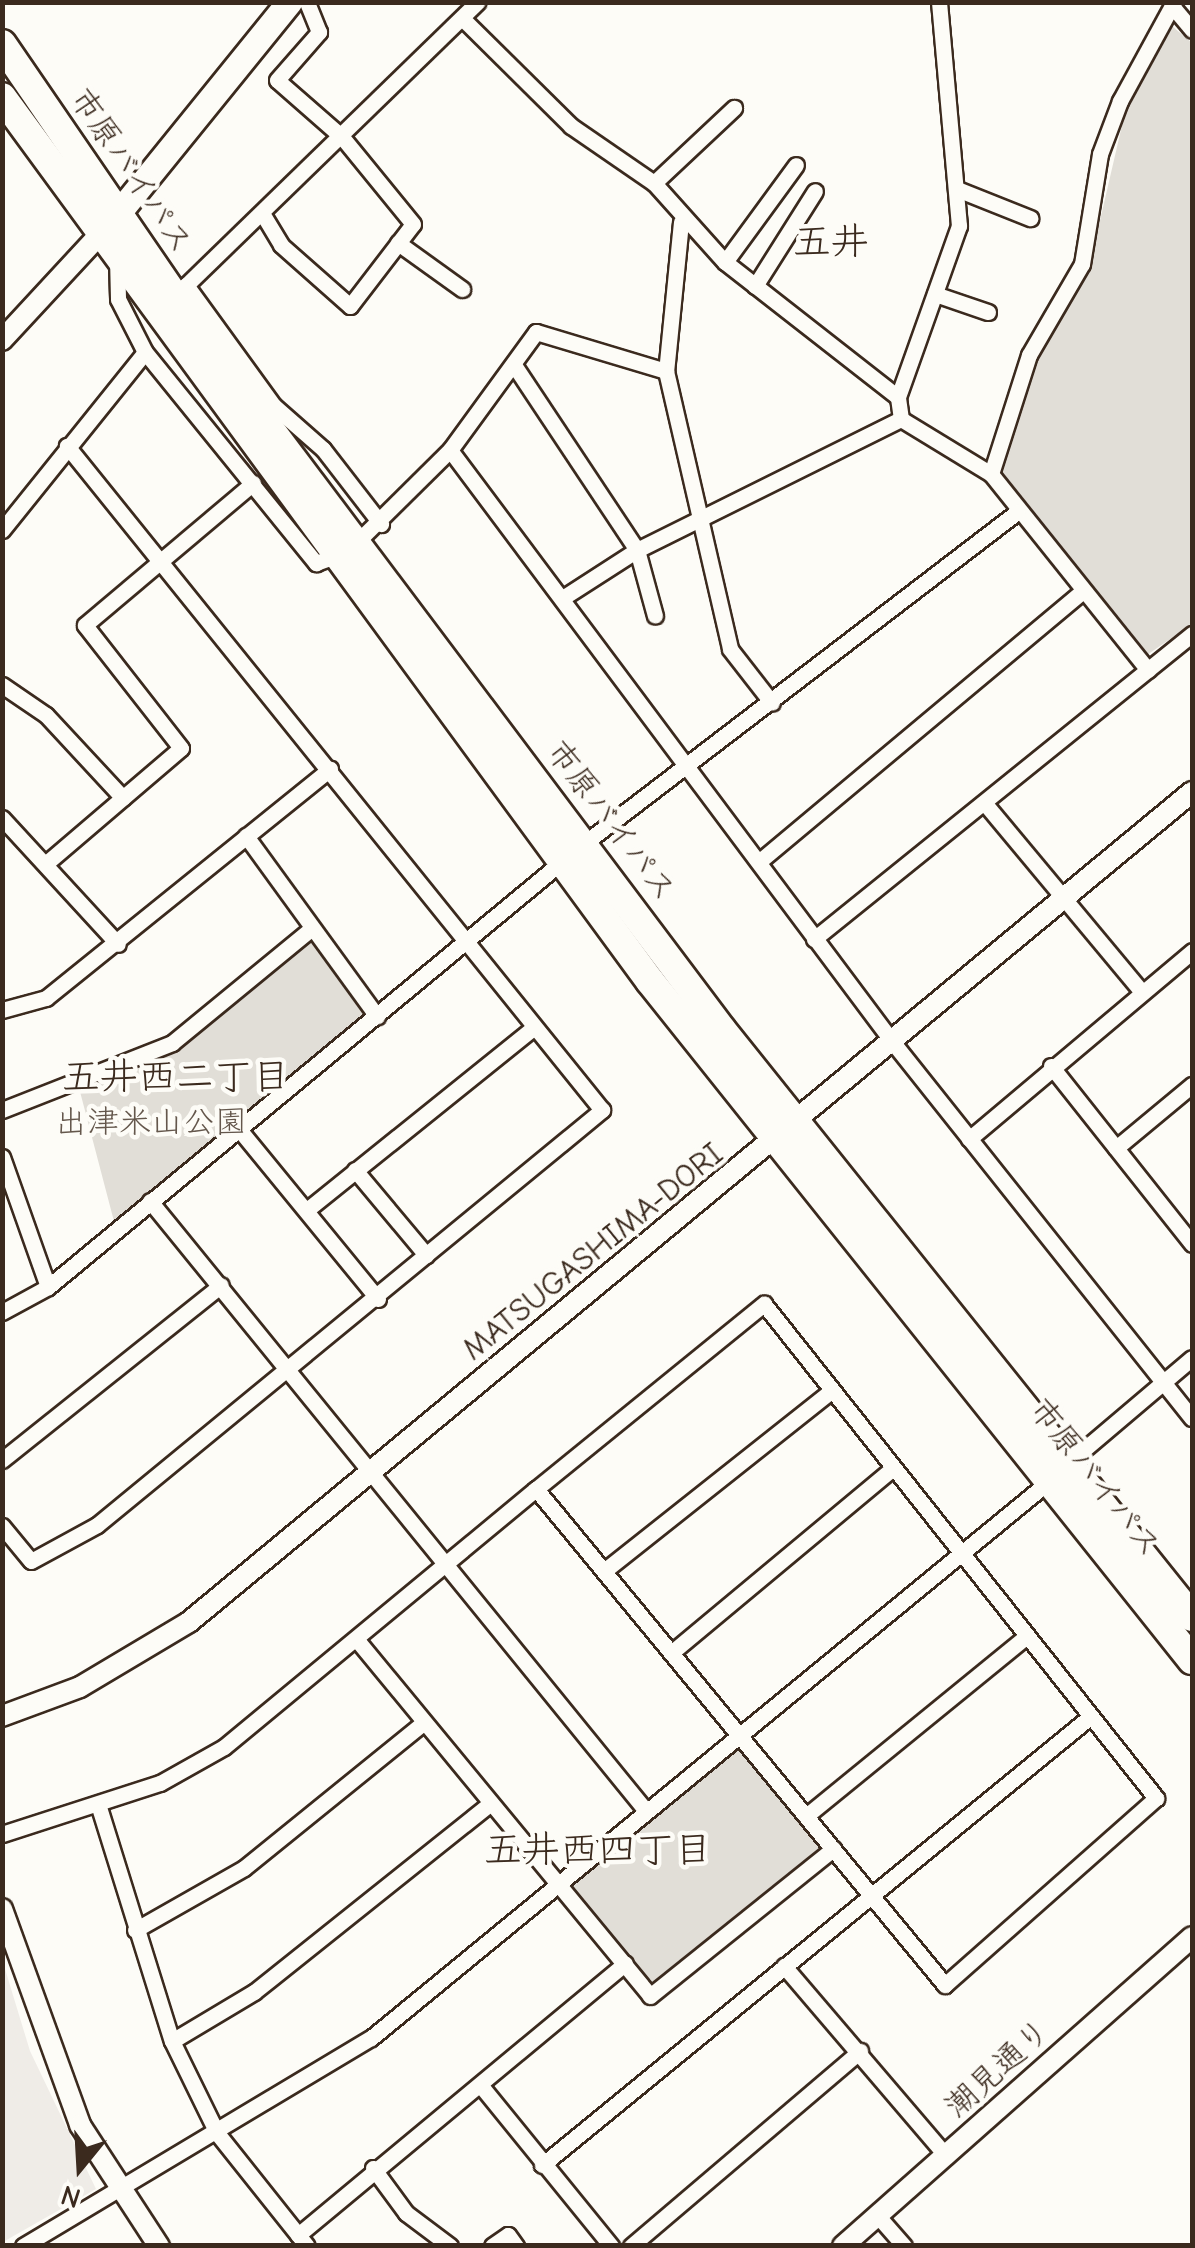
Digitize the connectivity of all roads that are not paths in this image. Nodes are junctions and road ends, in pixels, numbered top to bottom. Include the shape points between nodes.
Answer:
1 (289, 2) edge
2 (307, 2) edge
3 (476, 2) edge
4 (938, 2) edge
5 (1173, 4) edge
6 (465, 20) junction
7 (1192, 30) edge
8 (9, 53) edge
9 (2, 97) edge
10 (734, 108) dead end
11 (342, 137) junction
12 (796, 166) dead end
13 (654, 183) junction
14 (957, 188) junction
15 (815, 191) dead end
16 (262, 213) junction
17 (1030, 218) dead end
18 (681, 222) junction
19 (113, 233) junction
20 (398, 244) junction
21 (725, 262) junction
22 (756, 286) junction
23 (462, 289) dead end
24 (935, 294) junction
25 (173, 298) junction
26 (988, 312) dead end
27 (2, 340) edge
28 (145, 352) junction
29 (516, 368) junction
30 (666, 372) junction
31 (898, 397) junction
32 (901, 419) junction
33 (66, 446) junction
34 (450, 450) junction
35 (991, 474) junction
36 (253, 483) junction
37 (1017, 512) junction
38 (695, 521) junction
39 (2, 530) edge
40 (360, 539) junction
41 (637, 550) junction
42 (160, 557) junction
43 (1082, 592) junction
44 (564, 597) junction
45 (655, 616) dead end
46 (1192, 634) edge
47 (1148, 670) junction
48 (2, 685) edge
49 (772, 703) junction
50 (689, 768) junction
51 (330, 769) junction
52 (1192, 792) edge
53 (123, 798) junction
54 (987, 806) junction
55 (2, 818) edge
56 (246, 836) junction
57 (574, 852) junction
58 (50, 860) junction
59 (762, 860) junction
60 (1063, 897) junction
61 (311, 928) junction
62 (814, 938) junction
63 (118, 944) junction
64 (462, 946) junction
65 (1192, 950) edge
66 (1142, 992) junction
67 (2, 1010) edge
68 (376, 1016) junction
69 (532, 1029) junction
70 (891, 1040) junction
71 (1050, 1066) junction
72 (1192, 1085) edge
73 (2, 1110) edge
74 (799, 1120) junction
75 (238, 1128) junction
76 (969, 1138) junction
77 (776, 1141) junction
78 (1116, 1148) junction
79 (2, 1157) edge
80 (355, 1170) junction
81 (6, 1181) edge
82 (150, 1201) junction
83 (308, 1209) junction
84 (1187, 1225) edge
85 (1192, 1244) edge
86 (426, 1255) junction
87 (221, 1285) junction
88 (48, 1287) junction
89 (378, 1299) junction
90 (2, 1312) edge
91 (1192, 1358) edge
92 (292, 1373) junction
93 (1164, 1382) junction
94 (832, 1390) junction
95 (1192, 1418) edge
96 (2, 1460) edge
97 (894, 1468) junction
98 (1060, 1471) junction
99 (371, 1473) junction
100 (536, 1489) junction
101 (2, 1526) edge
102 (960, 1551) junction
103 (448, 1564) junction
104 (604, 1572) junction
105 (1192, 1617) edge
106 (1027, 1636) junction
107 (356, 1640) junction
108 (671, 1653) junction
109 (1192, 1660) edge
110 (2, 1716) edge
111 (1091, 1716) junction
112 (422, 1724) junction
113 (738, 1734) junction
114 (98, 1804) junction
115 (488, 1805) junction
116 (646, 1810) junction
117 (806, 1816) junction
118 (2, 1834) edge
119 (833, 1849) junction
120 (553, 1882) junction
121 (871, 1896) junction
122 (2, 1909) edge
123 (134, 1930) junction
124 (1192, 1937) edge
125 (625, 1964) junction
126 (784, 1966) junction
127 (172, 2042) junction
128 (860, 2051) junction
129 (482, 2087) junction
130 (217, 2134) junction
131 (946, 2156) junction
132 (542, 2165) junction
133 (373, 2168) junction
134 (118, 2192) junction
135 (877, 2216) junction
136 (302, 2240) edge
137 (23, 2246) edge
138 (159, 2246) edge
139 (450, 2246) edge
140 (492, 2246) edge
141 (516, 2246) edge
142 (611, 2246) edge
143 (631, 2246) edge
144 (843, 2246) edge
145 (904, 2246) edge

1 - 19 main road
2 - 11 street via 319,32 278,80
3 - 6 street
4 - 14 street
5 - 7 street
5 - 35 street via 1120,101 1100,154 1082,264 1029,355
6 - 11 street
6 - 13 street via 572,126
8 - 19 highway, 市原バイパス
9 - 19 highway, 市原バイパス
10 - 13 street
11 - 16 street
11 - 20 street via 413,224
12 - 21 street
13 - 18 street
14 - 17 street
14 - 24 street via 959,226
15 - 22 street
16 - 20 street via 281,245 350,306
16 - 25 street
18 - 21 street
18 - 30 street
19 - 25 highway, 市原バイパス
19 - 25 highway, 市原バイパス
19 - 27 street
19 - 28 street via 118,299
20 - 23 street
21 - 22 street
22 - 31 street
24 - 26 street
24 - 31 street
25 - 40 highway, 市原バイパス
25 - 40 street via 323,449
28 - 33 street
28 - 36 street
29 - 30 street via 536,332
29 - 34 street
29 - 41 street
30 - 38 street
31 - 32 street
32 - 35 street
32 - 38 street
33 - 39 street
33 - 42 street
34 - 40 street
34 - 44 street
35 - 37 street
36 - 40 street via 316,564
36 - 42 street
37 - 43 street
37 - 49 street
38 - 41 street
38 - 49 street via 730,649
40 - 57 highway, 市原バイパス
41 - 44 street
41 - 45 street
42 - 51 street
42 - 53 street via 86,625 181,748
43 - 47 street
43 - 59 street
44 - 50 street
46 - 47 street
47 - 54 street
48 - 53 street via 46,715
49 - 50 street
50 - 57 street
50 - 59 street
51 - 56 street
51 - 64 street
52 - 60 street, MATSUGASHIMA-DORI
53 - 58 street
54 - 60 street
54 - 62 street
55 - 58 street
56 - 61 street
56 - 63 street
57 - 64 street
57 - 74 highway, 市原バイパス
57 - 77 highway, 市原バイパス
58 - 63 street
59 - 62 street
60 - 66 street
60 - 70 street, MATSUGASHIMA-DORI
61 - 68 street
61 - 73 street via 172,1043
62 - 70 street
63 - 67 street via 46,998
64 - 68 street
64 - 69 street
65 - 66 street
66 - 71 street
68 - 75 street
69 - 80 street
69 - 86 street via 602,1110
70 - 74 street, MATSUGASHIMA-DORI
70 - 76 street
71 - 76 street
71 - 78 street
72 - 78 street
74 - 77 street, MATSUGASHIMA-DORI
74 - 98 highway, 市原バイパス
75 - 82 street
75 - 83 street
76 - 93 street
77 - 98 highway, 市原バイパス
77 - 99 street, MATSUGASHIMA-DORI
78 - 84 street
79 - 81 street
80 - 83 street
80 - 86 street
81 - 88 street
82 - 87 street
82 - 88 street
83 - 89 street
84 - 85 street
86 - 89 street
87 - 92 street
87 - 96 street
88 - 90 street
89 - 92 street
91 - 93 street
92 - 99 street
92 - 101 street via 97,1525 31,1561
93 - 95 street
93 - 98 street
94 - 97 street
94 - 100 street via 764,1304
94 - 104 street
97 - 102 street
97 - 108 street
98 - 102 street
98 - 105 highway, 市原バイパス
98 - 109 highway, 市原バイパス
99 - 103 street
99 - 110 street, MATSUGASHIMA-DORI via 188,1622 80,1686
100 - 103 street
100 - 104 street
102 - 106 street
102 - 113 street
103 - 107 street
103 - 116 street
104 - 108 street
106 - 111 street
106 - 117 street
107 - 112 street
107 - 114 street via 224,1748
108 - 113 street
111 - 121 street
111 - 121 street via 1156,1798 945,1985
112 - 115 street
112 - 123 street via 244,1868
113 - 116 street
113 - 117 street
114 - 118 street
114 - 123 street
115 - 120 street
115 - 127 street via 254,1992
116 - 120 street
117 - 119 street
119 - 121 street
119 - 125 street via 650,1996
120 - 125 street
120 - 130 street via 371,2038
121 - 126 street
122 - 134 street via 48,2054
123 - 127 street
124 - 131 street, 潮見通り
125 - 129 street
126 - 128 street
126 - 132 street
127 - 130 street
128 - 131 street
128 - 143 street
129 - 132 street
129 - 133 street
130 - 134 street
130 - 136 street
131 - 135 street, 潮見通り
132 - 142 street
133 - 136 street
133 - 139 street via 406,2213
134 - 137 street
134 - 138 street
135 - 144 street, 潮見通り
135 - 145 street
140 - 141 street via 508,2235

